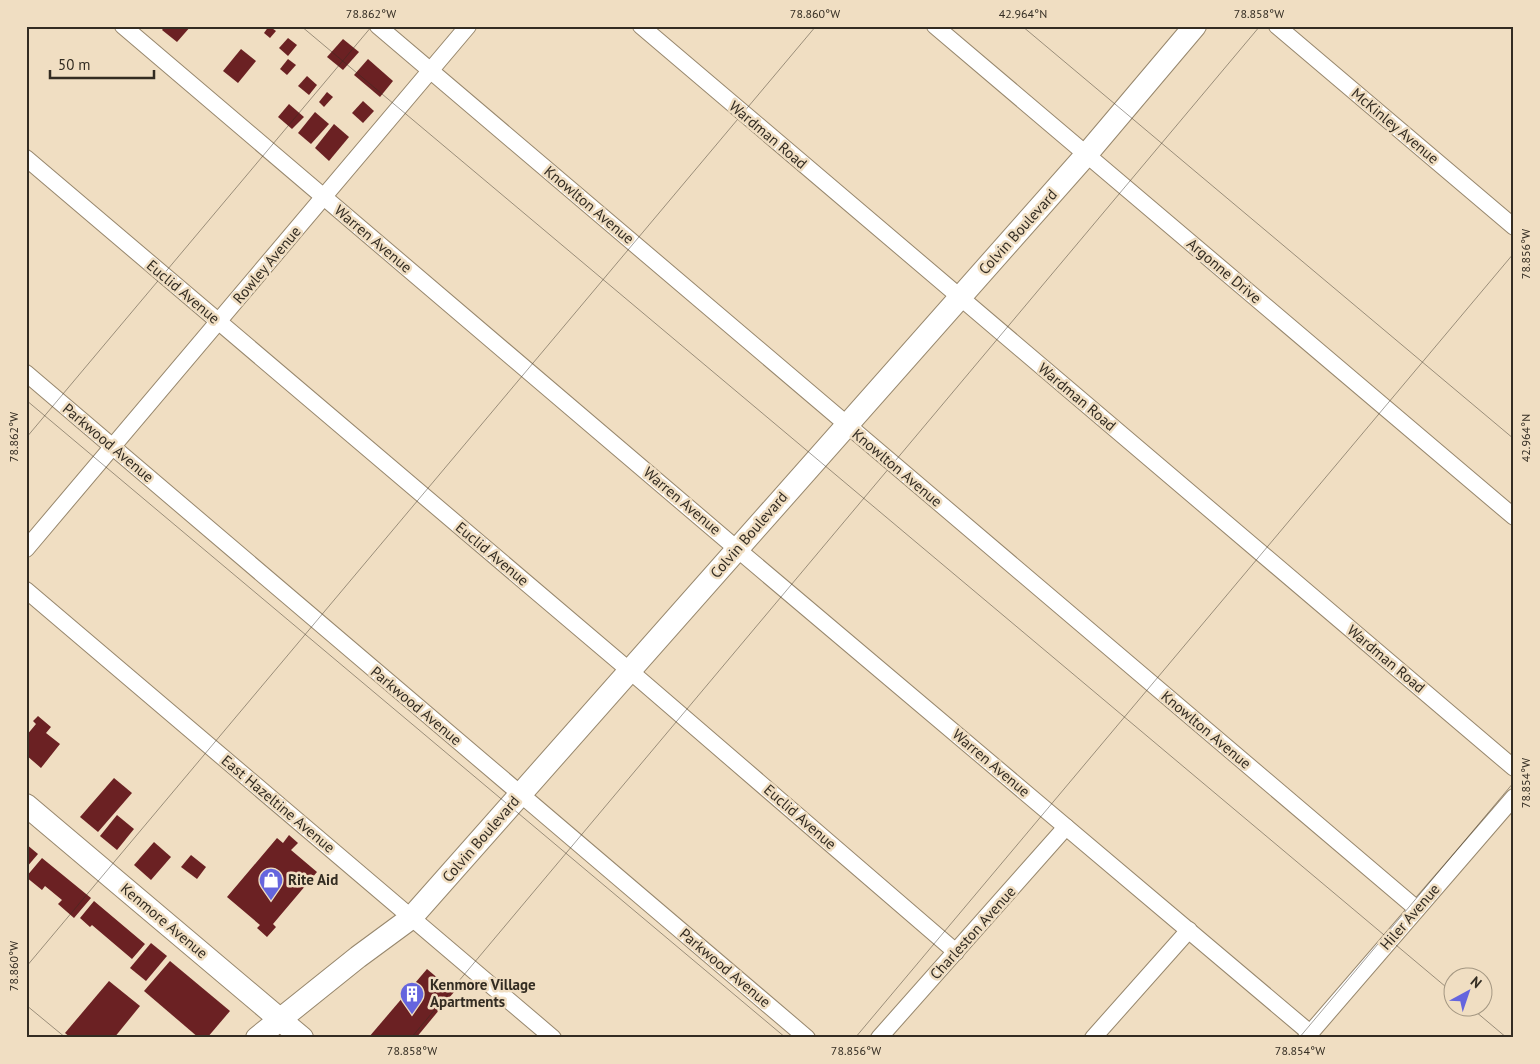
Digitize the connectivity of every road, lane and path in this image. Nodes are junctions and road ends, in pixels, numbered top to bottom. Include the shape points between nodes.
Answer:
1 (123, 26) edge
2 (378, 26) edge
3 (468, 26) edge
4 (641, 26) edge
5 (934, 26) edge
6 (1195, 26) edge
7 (1277, 26) edge
8 (430, 71) junction
9 (1086, 155) junction
10 (26, 158) edge
11 (324, 197) junction
12 (1514, 227) edge
13 (960, 297) junction
14 (219, 322) junction
15 (26, 373) edge
16 (847, 424) junction
17 (113, 447) junction
18 (1514, 517) edge
19 (26, 549) edge
20 (738, 549) junction
21 (26, 590) edge
22 (630, 672) junction
23 (1514, 768) edge
24 (520, 795) junction
25 (1514, 797) edge
26 (26, 805) edge
27 (1066, 827) junction
28 (1417, 909) junction
29 (411, 918) junction
30 (1189, 930) junction
31 (956, 952) junction
32 (280, 1019) junction
33 (1308, 1035) edge
34 (257, 1038) edge
35 (302, 1038) edge
36 (553, 1038) edge
37 (807, 1038) edge
38 (879, 1038) edge
39 (1093, 1038) edge

1 - 11 street, Warren Avenue
2 - 8 street, Knowlton Avenue
3 - 8 street, Rowley Avenue
4 - 13 street, Wardman Road
5 - 9 street, Argonne Drive
6 - 9 street, Colvin Boulevard
7 - 12 street, McKinley Avenue
8 - 11 street, Rowley Avenue
8 - 16 street, Knowlton Avenue
9 - 13 street, Colvin Boulevard
9 - 18 street, Argonne Drive
10 - 14 street, Euclid Avenue
11 - 14 street, Rowley Avenue
11 - 20 street, Warren Avenue
13 - 16 street, Colvin Boulevard
13 - 23 street, Wardman Road
14 - 17 street, Rowley Avenue
14 - 22 street, Euclid Avenue
15 - 17 street, Parkwood Avenue
16 - 20 street, Colvin Boulevard
16 - 28 street, Knowlton Avenue
17 - 19 street, Rowley Avenue
17 - 24 street, Parkwood Avenue
20 - 22 street, Colvin Boulevard
20 - 27 street, Warren Avenue
21 - 29 street, East Hazeltine Avenue
22 - 24 street, Colvin Boulevard
22 - 31 street, Euclid Avenue
24 - 29 street, Colvin Boulevard
24 - 37 street, Parkwood Avenue
25 - 28 street, Hiler Avenue
26 - 32 street, Kenmore Avenue
27 - 30 street, Warren Avenue
27 - 31 street, Charleston Avenue
28 - 33 street, Hiler Avenue
29 - 32 street, Colvin Boulevard
29 - 36 street, East Hazeltine Avenue
30 - 33 street, Warren Avenue
30 - 39 street
31 - 38 street, Charleston Avenue
32 - 34 street, Colvin Boulevard
32 - 35 street, Kenmore Avenue

